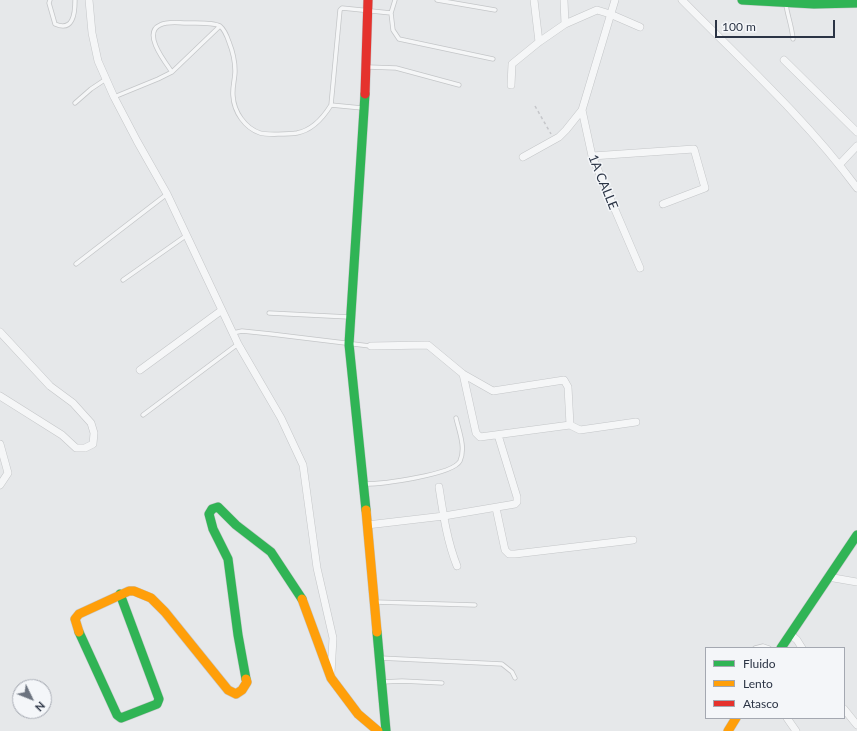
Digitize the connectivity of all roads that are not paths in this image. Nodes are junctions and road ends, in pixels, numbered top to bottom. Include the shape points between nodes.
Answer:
1 (50, 0) edge
2 (75, 0) edge
3 (89, 0) edge
4 (368, 0) edge
5 (395, 0) edge
6 (437, 0) edge
7 (534, 0) edge
8 (564, 0) edge
9 (614, 0) edge
10 (682, 0) edge
11 (742, 0) edge
12 (770, 1) edge
13 (786, 2) edge
14 (857, 3) edge
15 (495, 10) dead end
16 (368, 11) junction
17 (391, 13) junction
18 (610, 14) junction
19 (566, 24) junction
20 (220, 26) junction
21 (640, 27) dead end
22 (793, 39) dead end
23 (539, 42) junction
24 (493, 59) dead end
25 (784, 60) dead end
26 (366, 67) junction
27 (172, 72) junction
28 (106, 78) junction
29 (459, 85) dead end
30 (511, 85) dead end
31 (114, 97) junction
32 (75, 104) dead end
33 (331, 105) junction
34 (364, 108) junction
35 (582, 110) junction
36 (857, 132) edge
37 (857, 146) edge
38 (592, 156) junction
39 (523, 157) dead end
40 (839, 164) junction
41 (857, 188) edge
42 (167, 194) junction
43 (663, 204) dead end
44 (187, 235) junction
45 (76, 264) dead end
46 (640, 268) dead end
47 (123, 280) dead end
48 (222, 310) junction
49 (269, 313) dead end
50 (350, 317) junction
51 (0, 332) edge
52 (233, 333) junction
53 (238, 344) junction
54 (350, 344) junction
55 (371, 346) joint
56 (140, 370) dead end
57 (463, 374) junction
58 (0, 396) edge
59 (143, 415) dead end
60 (456, 418) dead end
61 (636, 422) dead end
62 (570, 425) junction
63 (498, 435) junction
64 (0, 444) edge
65 (364, 484) junction
66 (0, 485) edge
67 (439, 487) dead end
68 (496, 508) junction
69 (444, 516) junction
70 (367, 525) junction
71 (857, 535) edge
72 (633, 540) dead end
73 (457, 566) dead end
74 (828, 577) junction
75 (857, 582) edge
76 (120, 594) junction
77 (374, 602) junction
78 (475, 605) dead end
79 (790, 634) junction
80 (782, 647) edge
81 (801, 647) edge
82 (379, 658) junction
83 (330, 678) junction
84 (515, 678) dead end
85 (381, 682) junction
86 (442, 684) dead end
87 (845, 710) edge
88 (735, 719) edge
89 (788, 719) edge
90 (857, 725) edge
91 (378, 731) edge
92 (386, 731) edge
93 (728, 731) edge
94 (796, 731) edge

1 - 2 lane via 55,24 60,26 68,25 72,21
3 - 28 street via 92,33 98,60
4 - 16 street
5 - 17 lane
6 - 15 lane
7 - 23 street
8 - 19 street
9 - 18 street, 1A CALLE
10 - 40 street via 813,133
11 - 12 street
12 - 13 street
13 - 14 street via 826,5
13 - 22 lane
16 - 17 lane
16 - 26 street
16 - 33 lane via 342,8 340,10
17 - 24 lane via 393,30 399,39
18 - 19 street via 597,10
18 - 21 street
18 - 35 street, 1A CALLE
19 - 23 street
20 - 27 lane
20 - 27 lane via 167,23 158,25 153,36 159,55
20 - 33 lane via 226,33 234,54 233,96 238,115 248,126 261,133 299,132 314,125
23 - 30 street via 512,64
25 - 36 street
26 - 29 lane via 396,68
26 - 34 street
27 - 31 lane
28 - 31 street
28 - 32 lane
31 - 42 street
33 - 34 lane
34 - 50 street
35 - 38 street, 1A CALLE
35 - 39 street via 554,140
37 - 40 street
38 - 43 street via 694,149 705,188
38 - 46 street, 1A CALLE
40 - 41 street
42 - 44 street
42 - 45 lane
44 - 47 lane
44 - 48 street
48 - 52 street
48 - 56 street
49 - 50 lane
50 - 54 street
51 - 58 street via 50,386 73,403 91,423 94,433 93,444 85,448 76,448 62,435
52 - 53 street
52 - 54 lane via 257,332
53 - 59 lane
53 - 83 street via 281,418 303,465 318,568 333,638
54 - 55 lane
54 - 65 street
55 - 57 street via 428,345
57 - 62 street via 492,392 564,380 568,387
57 - 63 street via 478,435
60 - 65 lane via 463,450 460,462 452,468 395,481
61 - 62 street via 580,430
62 - 63 street
63 - 68 street via 518,497 515,504
64 - 66 street via 8,473
65 - 70 street
67 - 69 street
68 - 69 street
68 - 72 street via 505,550 509,554
69 - 70 street
69 - 73 street
70 - 77 street
71 - 74 street
74 - 75 street
74 - 79 street
76 - 76 street via 159,699 157,704 121,718 117,715 76,624 79,614
76 - 83 street via 134,591 151,598 228,690 236,694 242,690 247,682 228,559 213,529 209,514 212,509 218,507 236,525 271,552 301,596
77 - 78 lane
77 - 82 street
79 - 80 street
79 - 81 street
82 - 84 lane via 502,664
82 - 85 street
83 - 91 street via 358,714
85 - 86 lane
85 - 92 street
87 - 90 street
88 - 93 street
89 - 94 street

